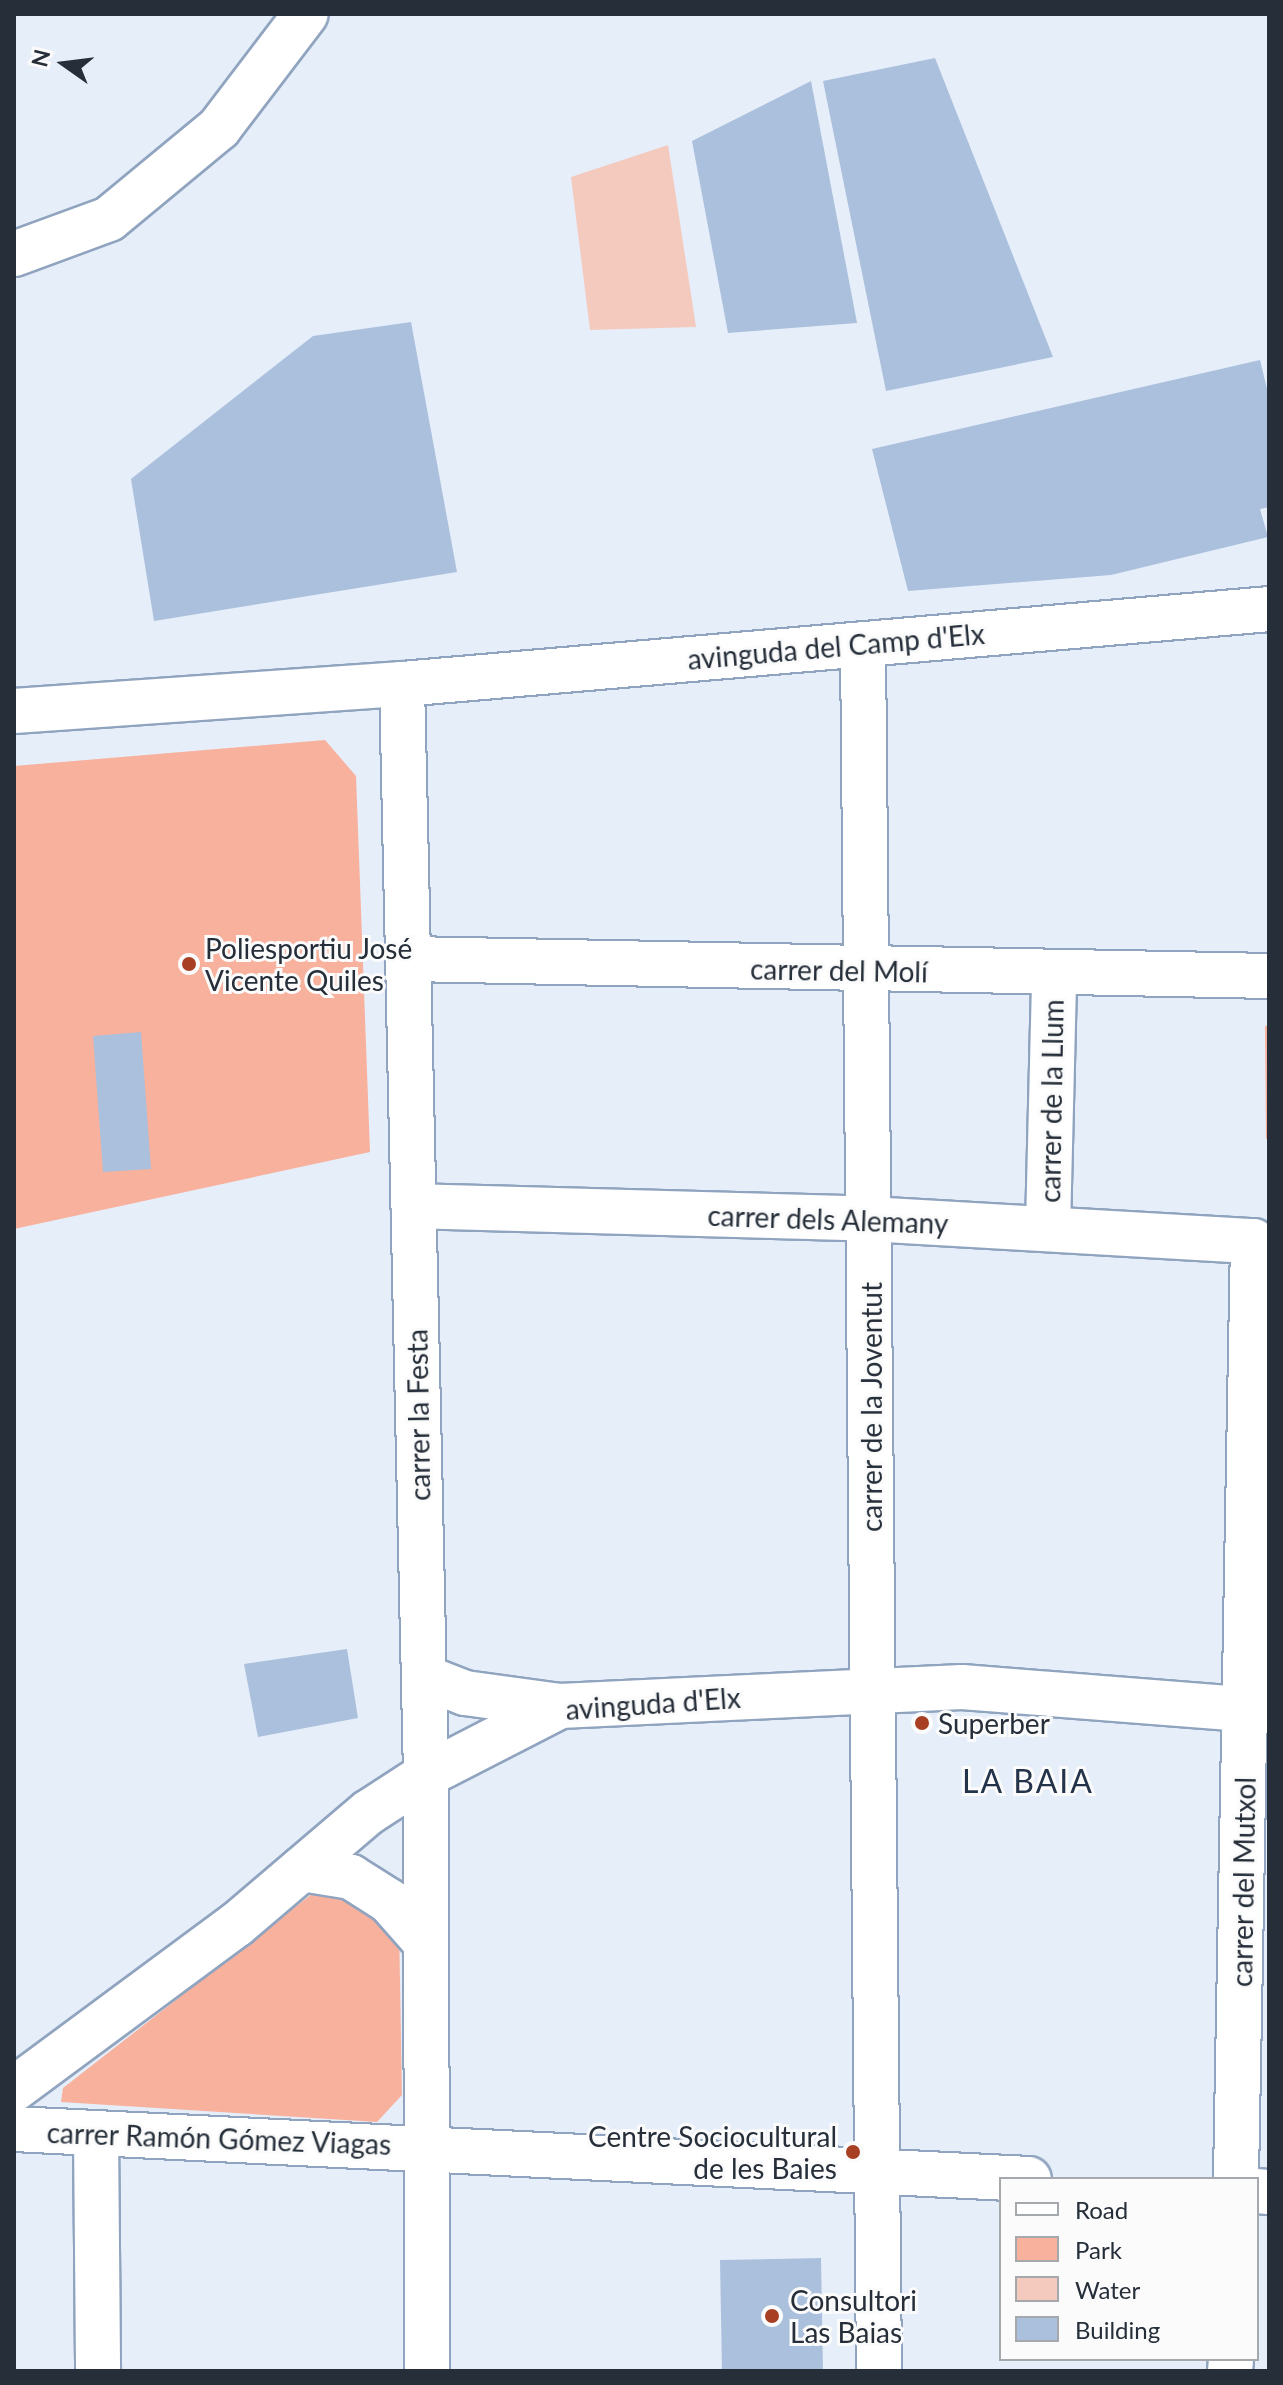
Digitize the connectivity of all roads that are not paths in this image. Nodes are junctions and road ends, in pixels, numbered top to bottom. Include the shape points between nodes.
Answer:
1 (306, 14) edge
2 (14, 254) edge
3 (1269, 609) edge
4 (863, 644) junction
5 (402, 684) junction
6 (14, 711) edge
7 (409, 959) junction
8 (866, 970) junction
9 (1054, 975) junction
10 (1269, 976) edge
11 (414, 1206) junction
12 (869, 1219) junction
13 (1048, 1228) junction
14 (1242, 1240) joint
15 (1262, 1344) edge
16 (424, 1677) junction
17 (873, 1690) junction
18 (560, 1706) junction
19 (1258, 1710) edge
20 (426, 1775) junction
21 (302, 1869) junction
22 (425, 1942) junction
23 (14, 2089) edge
24 (14, 2129) edge
25 (96, 2133) junction
26 (424, 2147) junction
27 (878, 2171) junction
28 (999, 2177) edge
29 (1236, 2177) edge
30 (98, 2371) edge
31 (427, 2371) edge
32 (879, 2371) edge

1 - 2 street via 219,128 109,219
3 - 4 street, avinguda del Camp d'Elx
4 - 5 street, avinguda del Camp d'Elx
4 - 8 street, carrer de la Joventut
5 - 6 street, avinguda del Camp d'Elx
5 - 7 street, carrer la Festa
7 - 8 street, carrer del Molí
7 - 11 street, carrer la Festa
8 - 9 street, carrer del Molí
8 - 12 street, carrer de la Joventut
9 - 10 street, carrer del Molí
9 - 13 street, carrer de la Llum
11 - 12 street, carrer dels Alemany
11 - 16 street, carrer la Festa
12 - 13 street, carrer dels Alemany
12 - 17 street, carrer de la Joventut
13 - 14 street, carrer dels Alemany
14 - 15 street, carrer del Mutxol via 1253,1241
15 - 19 street, carrer del Mutxol
16 - 18 street via 465,1693
16 - 20 street, carrer la Festa
17 - 18 street, avinguda d'Elx
17 - 19 street, avinguda d'Elx via 962,1687
17 - 27 street, carrer de la Joventut
18 - 20 street, avinguda d'Elx
19 - 29 street, carrer del Mutxol
20 - 21 street, avinguda d'Elx via 369,1812
20 - 22 street, carrer la Festa
21 - 22 street via 351,1877 389,1901
21 - 23 street, avinguda d'Elx via 236,1925
22 - 26 street, carrer la Festa
24 - 25 street, carrer Ramón Gómez Viagas
25 - 26 street, carrer Ramón Gómez Viagas
25 - 30 street
26 - 27 street, carrer Ramón Gómez Viagas
26 - 31 street, carrer la Festa
27 - 28 street, carrer Ramón Gómez Viagas
27 - 32 street, carrer de la Joventut

